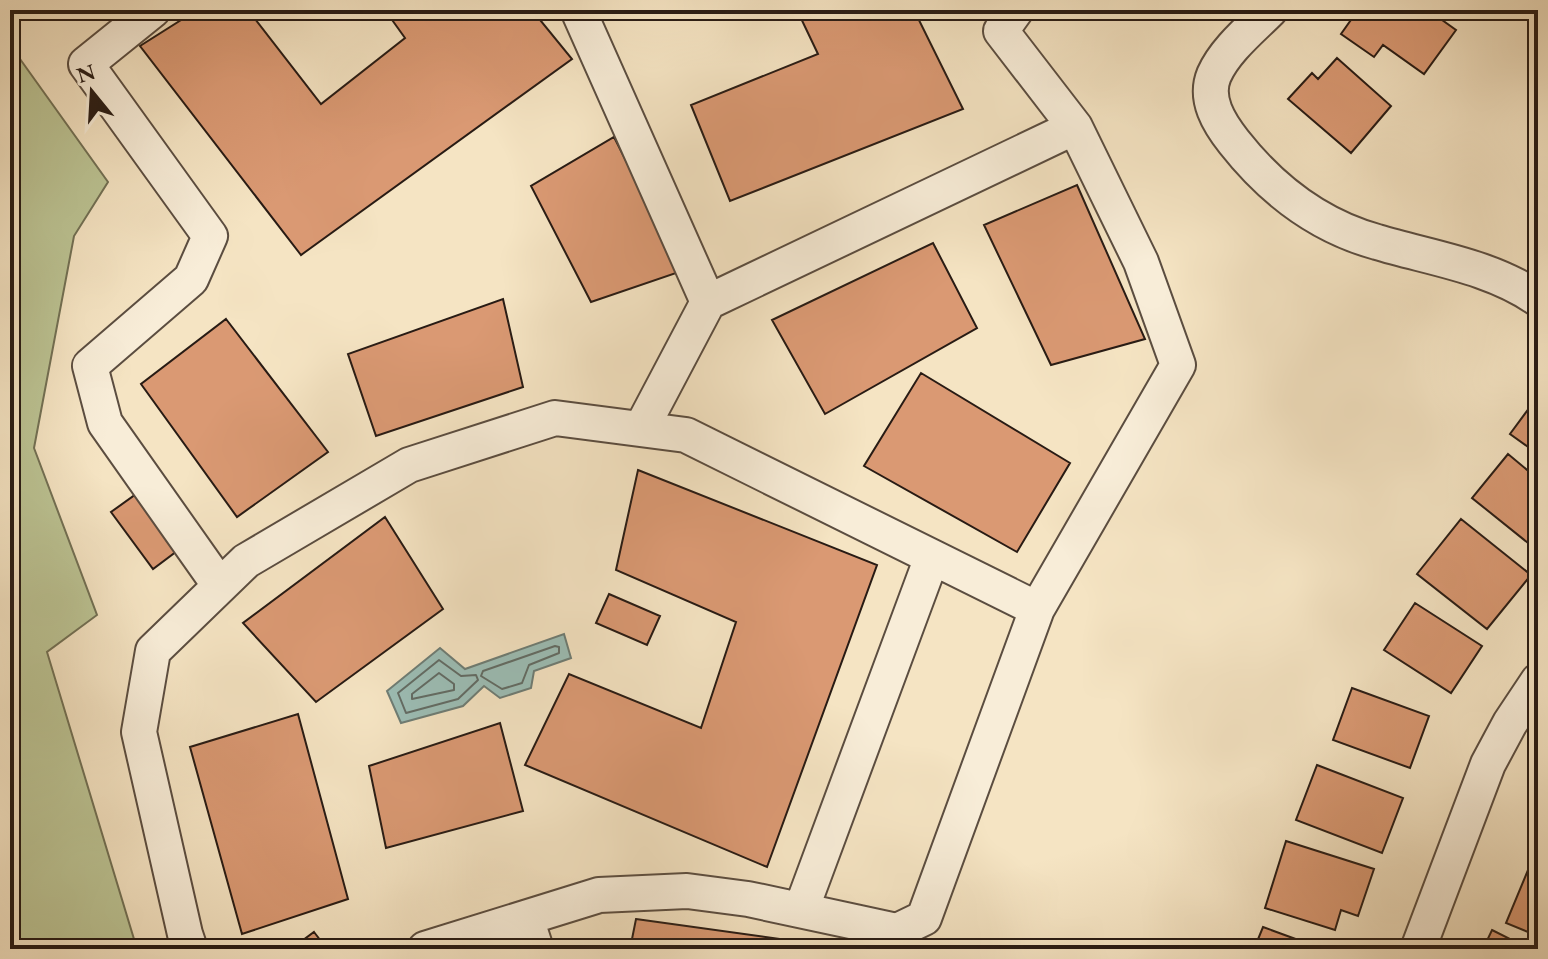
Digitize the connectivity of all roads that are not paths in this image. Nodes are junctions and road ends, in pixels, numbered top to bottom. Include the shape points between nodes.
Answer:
1 (153, 10) edge
2 (578, 10) edge
3 (1016, 10) edge
4 (1270, 10) edge
5 (1075, 127) junction
6 (1538, 299) edge
7 (708, 302) junction
8 (641, 429) junction
9 (932, 557) junction
10 (220, 586) junction
11 (1037, 609) junction
12 (1538, 681) edge
13 (801, 910) junction
14 (531, 933) edge
15 (479, 941) edge
16 (190, 949) edge
17 (425, 949) edge
18 (1418, 949) edge

1 - 10 street via 86,64 210,236 191,279 90,366 105,423
2 - 7 street
3 - 5 street via 1001,31
4 - 6 street via 1214,74 1212,99 1219,122 1246,156 1299,206 1343,231 1500,278
5 - 7 street
5 - 11 street via 1141,262 1178,365
7 - 8 street
8 - 9 street via 686,435
8 - 10 street via 555,418 409,465 246,561
9 - 11 street
9 - 13 street
10 - 16 street via 153,651 139,732
11 - 13 street via 924,918 897,931
12 - 18 street via 1488,764
13 - 14 street via 687,891 599,895
14 - 15 street
15 - 17 street

